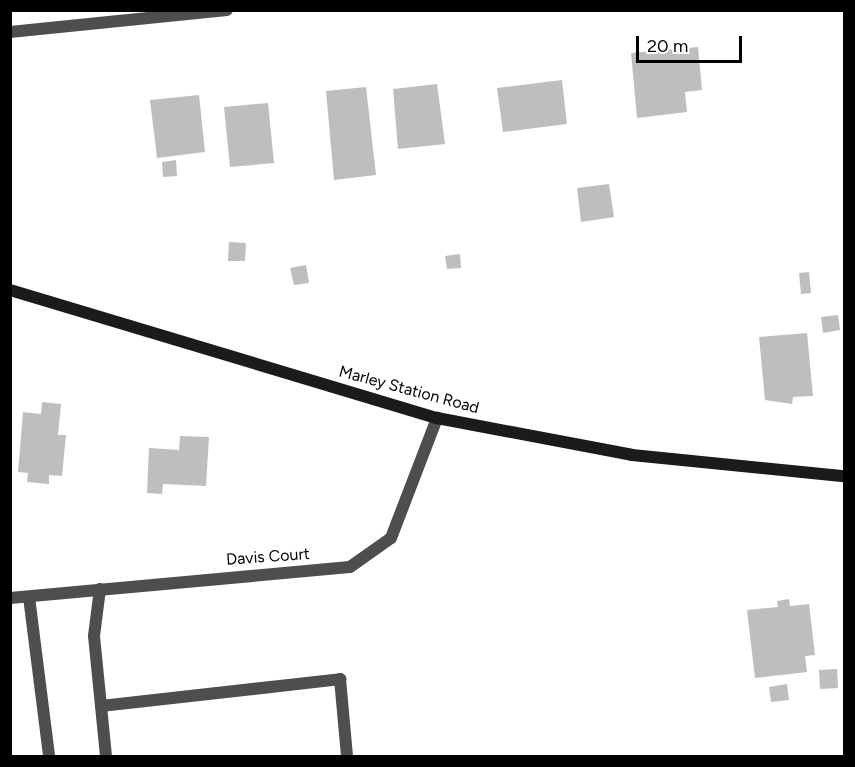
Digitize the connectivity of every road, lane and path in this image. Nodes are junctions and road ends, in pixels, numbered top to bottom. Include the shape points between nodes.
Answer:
1 (228, 10) edge
2 (10, 32) edge
3 (10, 290) edge
4 (437, 418) junction
5 (844, 476) edge
6 (100, 589) junction
7 (29, 597) junction
8 (10, 598) edge
9 (101, 706) junction
10 (49, 756) edge
11 (106, 756) edge
12 (347, 756) edge

1 - 2 street
3 - 4 main road, Marley Station Road
4 - 5 main road, Marley Station Road via 632,455
4 - 6 street, Davis Court via 391,538 350,567
6 - 7 street, Davis Court
6 - 9 street via 94,636
7 - 8 street, Davis Court
7 - 10 street
9 - 11 street
9 - 12 street via 340,679

